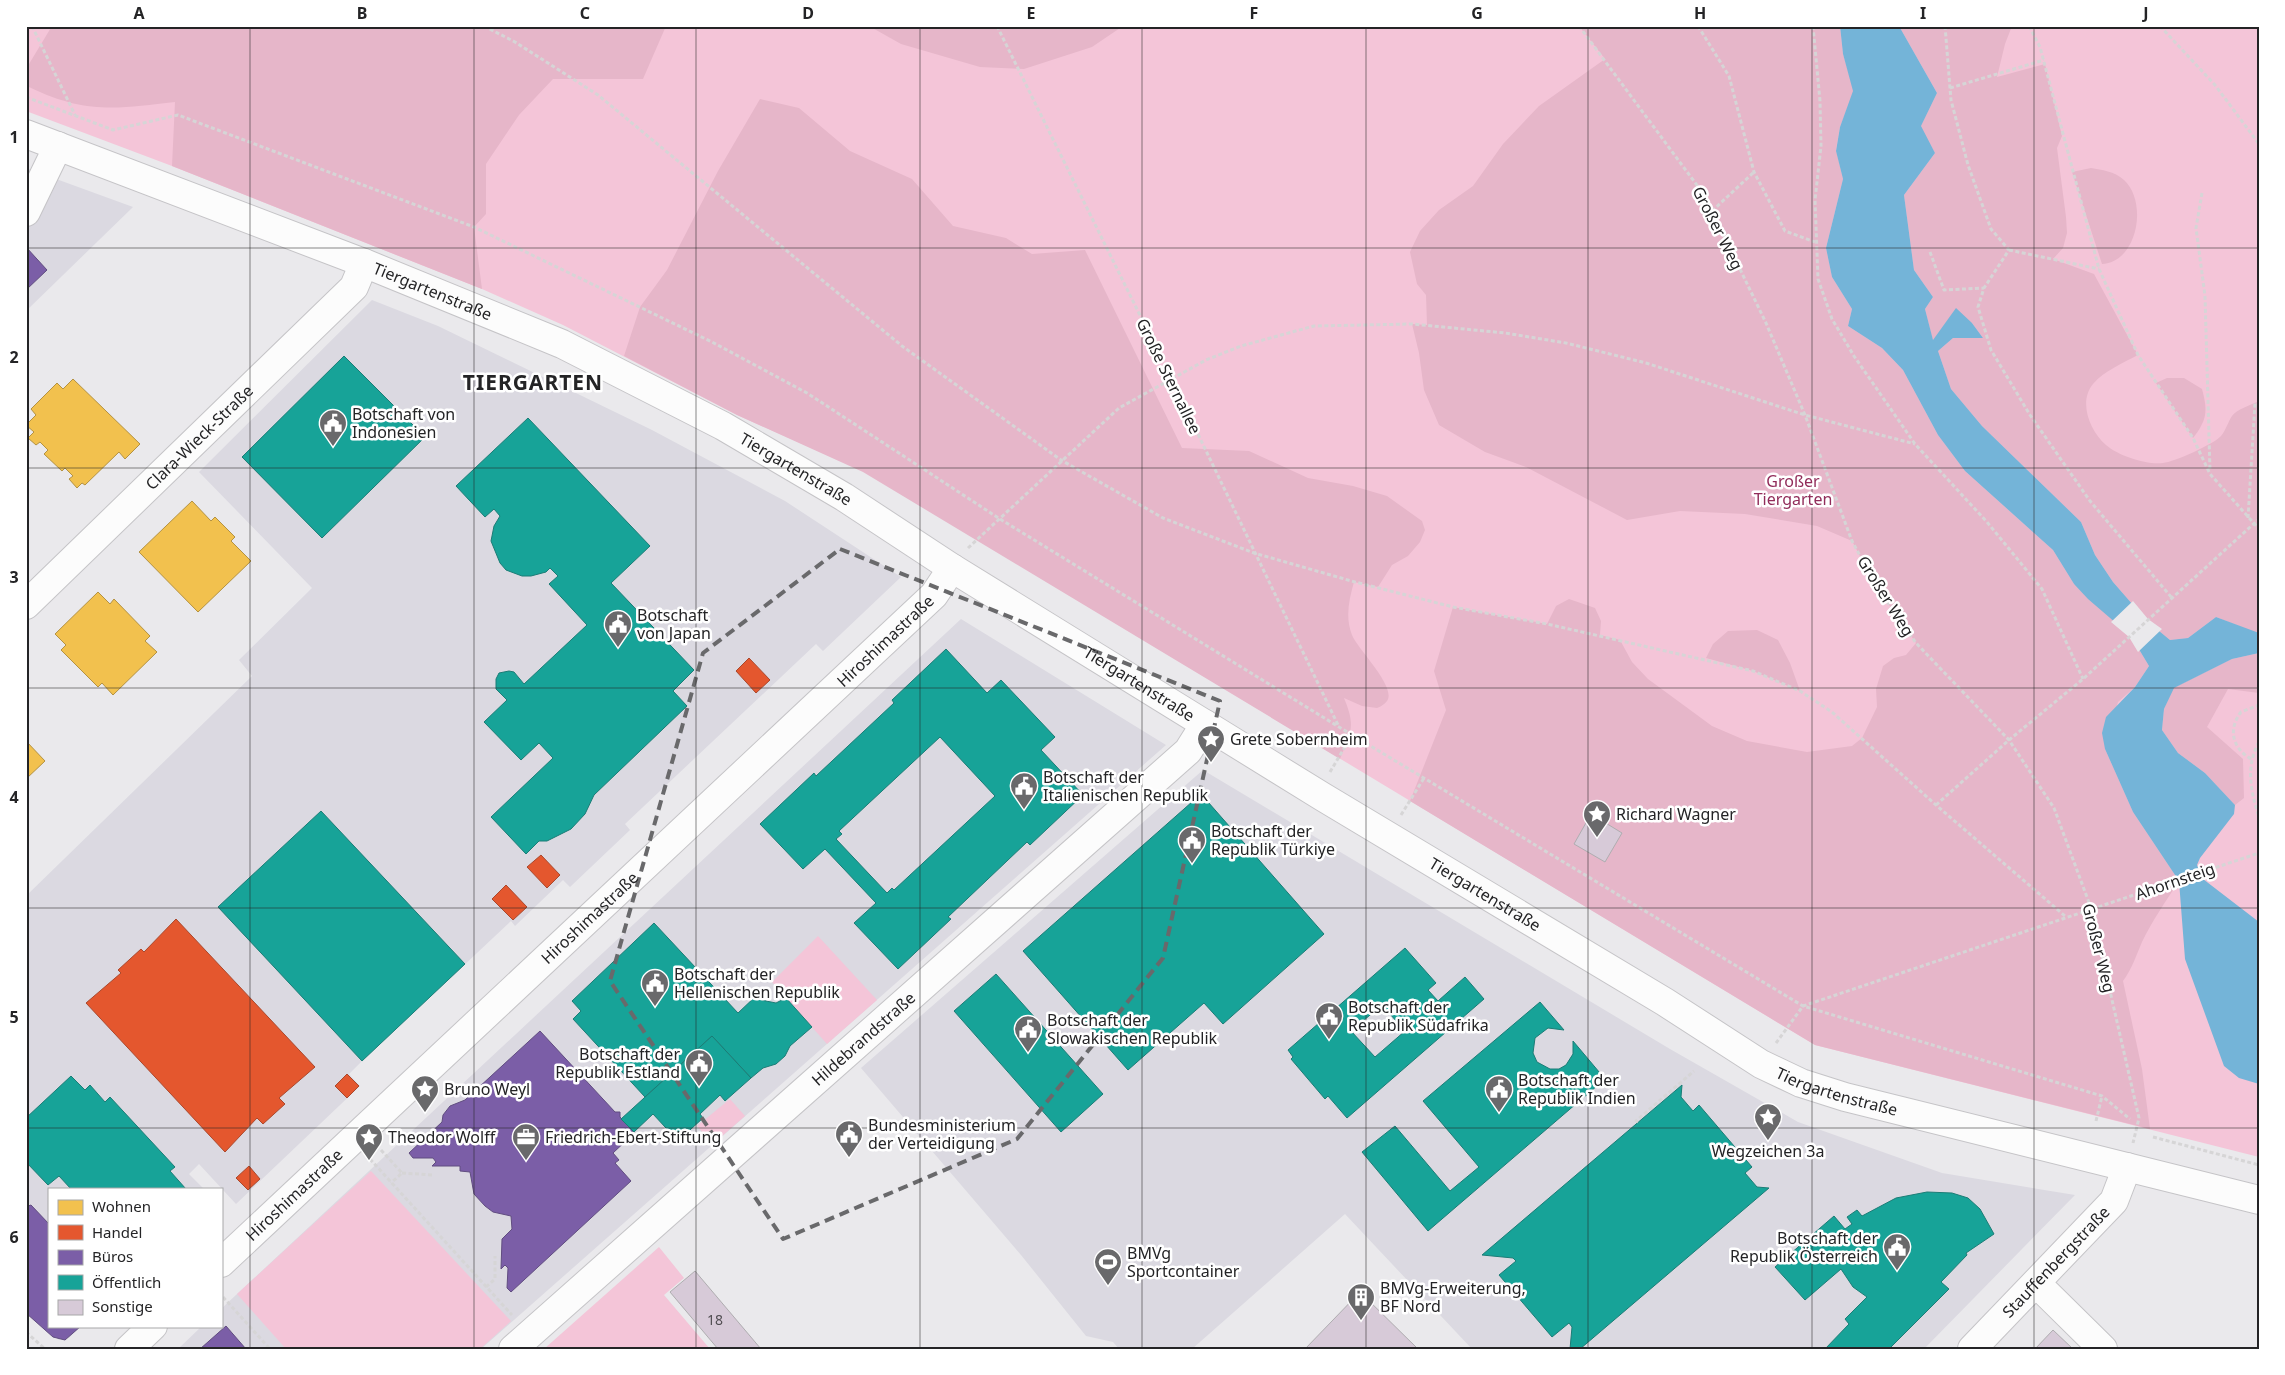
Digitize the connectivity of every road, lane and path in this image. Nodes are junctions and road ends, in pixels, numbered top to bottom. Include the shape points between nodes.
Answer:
1 (32, 26) edge
2 (484, 26) edge
3 (997, 26) edge
4 (1579, 26) edge
5 (1698, 26) edge
6 (1813, 26) edge
7 (1945, 26) edge
8 (2029, 26) edge
9 (2160, 26) edge
10 (2044, 60) junction
11 (1950, 88) junction
12 (26, 97) edge
13 (76, 116) junction
14 (26, 134) edge
15 (2259, 144) edge
16 (58, 146) junction
17 (1754, 172) junction
18 (2202, 193) dead end
19 (1712, 211) junction
20 (26, 212) edge
21 (1816, 242) junction
22 (2009, 250) junction
23 (1930, 252) dead end
24 (364, 263) junction
25 (2099, 269) junction
26 (1984, 288) junction
27 (1171, 378) junction
28 (2255, 403) dead end
29 (1805, 415) junction
30 (1914, 444) junction
31 (1061, 460) junction
32 (2210, 474) junction
33 (1000, 519) junction
34 (2248, 519) junction
35 (2259, 519) edge
36 (2252, 523) junction
37 (2259, 529) edge
38 (1254, 553) junction
39 (957, 561) junction
40 (2172, 598) junction
41 (26, 605) edge
42 (2083, 678) junction
43 (2259, 704) edge
44 (1205, 724) junction
45 (1339, 727) junction
46 (1352, 735) junction
47 (2009, 740) junction
48 (2259, 742) edge
49 (2251, 759) junction
50 (1330, 773) dead end
51 (1424, 778) junction
52 (1936, 805) junction
53 (1401, 816) dead end
54 (2259, 817) edge
55 (2259, 853) edge
56 (2091, 908) junction
57 (2065, 916) junction
58 (1803, 1006) junction
59 (1771, 1050) dead end
60 (1694, 1071) dead end
61 (2102, 1096) junction
62 (2130, 1119) dead end
63 (2096, 1121) dead end
64 (1638, 1122) dead end
65 (2153, 1137) dead end
66 (381, 1150) dead end
67 (2130, 1156) junction
68 (370, 1160) dead end
69 (2259, 1165) edge
70 (402, 1173) junction
71 (433, 1175) dead end
72 (391, 1183) junction
73 (2259, 1200) edge
74 (495, 1256) dead end
75 (222, 1262) edge
76 (2036, 1283) junction
77 (486, 1288) junction
78 (223, 1297) dead end
79 (517, 1321) dead end
80 (151, 1328) edge
81 (26, 1332) edge
82 (45, 1349) edge
83 (129, 1349) edge
84 (270, 1349) edge
85 (513, 1349) edge
86 (1972, 1349) edge
87 (2103, 1349) edge

1 - 13 path
2 - 31 path via 598,95 902,346
3 - 27 path, Große Sternallee
4 - 19 path, Großer Weg via 1699,188
5 - 17 path via 1729,76
6 - 21 path via 1821,146 1815,200
7 - 11 path
8 - 10 path
9 - 15 path via 2215,85
10 - 11 path
10 - 25 path
11 - 22 path via 1982,207 1991,229
12 - 13 path
13 - 33 path via 113,130 178,114 474,227 712,342 807,393
14 - 16 street, Tiergartenstraße
16 - 20 street
16 - 24 street, Tiergartenstraße
17 - 19 path
17 - 21 path via 1785,231
18 - 32 path via 2196,228 2205,296
19 - 29 path, Großer Weg
21 - 30 path via 1818,279 1832,319
22 - 25 path
22 - 26 path
23 - 26 path via 1944,290
24 - 39 street, Tiergartenstraße via 562,344 638,381 723,426
24 - 41 street, Clara-Wieck-Straße via 354,287
25 - 32 path via 2138,355 2193,438
26 - 40 path via 1978,307 1991,350 2030,415 2090,501
27 - 29 path via 1241,346 1314,326 1412,324 1566,343 1646,363
27 - 31 path via 1119,408
27 - 38 path, Große Sternallee
28 - 34 path
29 - 30 path
29 - 47 path, Großer Weg via 1852,541 1877,588 1916,643
30 - 42 path via 1987,522 2042,589
31 - 33 path
31 - 38 path via 1163,518
32 - 34 path
33 - 39 path
33 - 45 path
34 - 36 path
35 - 36 path
36 - 37 path
36 - 40 path
38 - 45 path, Große Sternallee
38 - 52 path via 1454,607 1547,624 1753,671 1800,691 1832,712
39 - 44 street, Tiergartenstraße
39 - 75 street, Hiroshimastraße via 934,595
40 - 42 path
42 - 47 path
43 - 49 path via 2241,712 2233,729 2239,750
44 - 67 street, Tiergartenstraße via 1760,1064 1801,1083 1845,1097
44 - 85 street, Hildebrandstraße via 1188,751
45 - 46 path
46 - 50 path
46 - 51 path
47 - 52 path
47 - 56 path, Großer Weg via 2054,808
48 - 49 path
49 - 54 path via 2251,791
51 - 53 path
51 - 58 path
52 - 57 path
55 - 56 path, Ahornsteig
56 - 57 path, Ahornsteig
56 - 67 path, Großer Weg via 2139,1118
57 - 58 path, Ahornsteig
58 - 59 path
58 - 61 path
60 - 64 path via 1636,1120
61 - 62 path
61 - 63 path
65 - 69 path
66 - 70 path
67 - 73 street, Tiergartenstraße
67 - 76 street, Stauffenbergstraße via 2114,1201
68 - 72 path
70 - 71 path
70 - 72 path
72 - 77 path
74 - 77 path via 495,1279
76 - 86 street, Stauffenbergstraße
76 - 87 street
77 - 79 path
78 - 84 path
80 - 83 street
81 - 82 path

